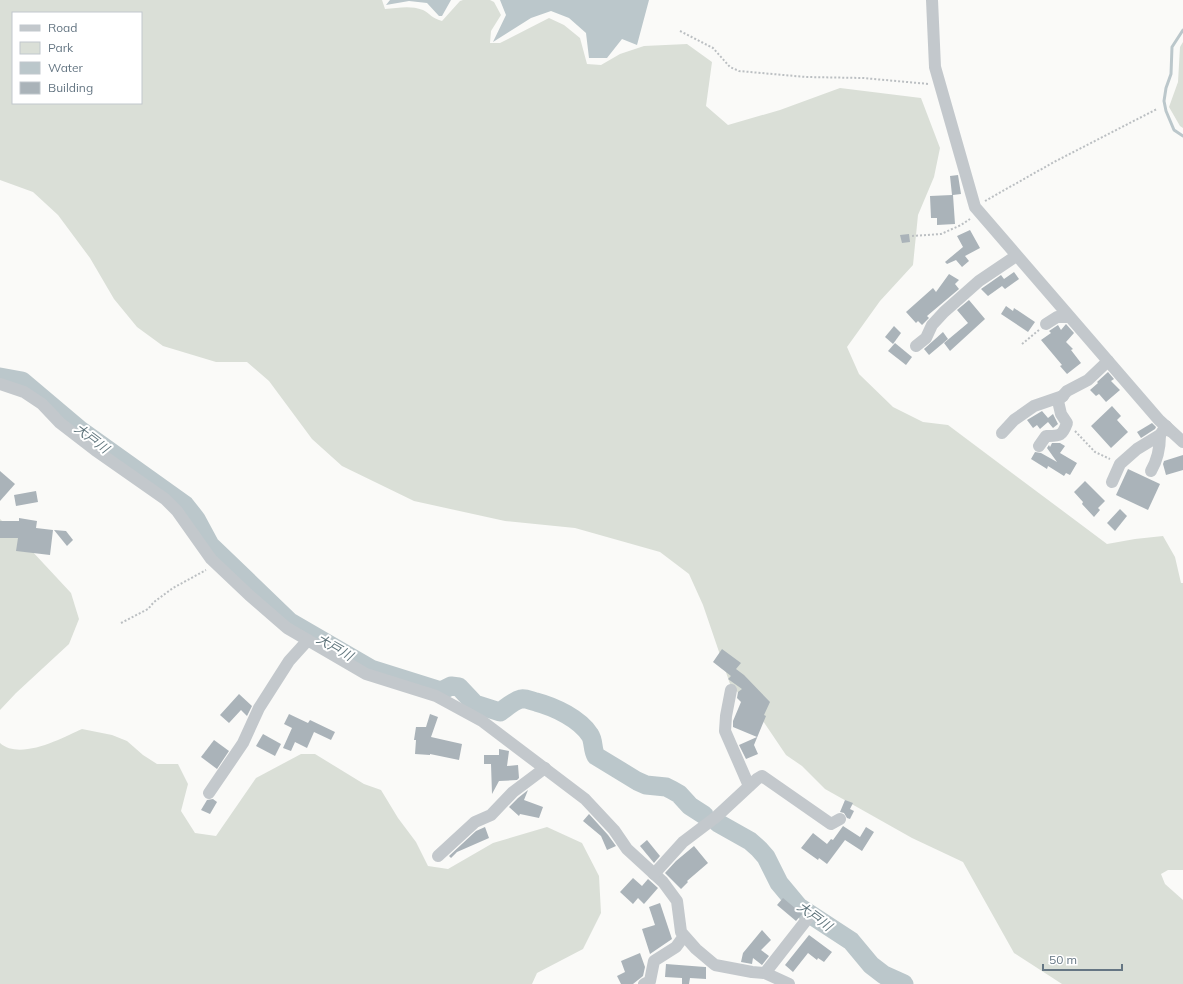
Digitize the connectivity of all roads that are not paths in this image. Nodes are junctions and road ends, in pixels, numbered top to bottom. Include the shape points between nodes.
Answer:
1 (932, 0) edge
2 (1016, 256) junction
3 (1069, 317) junction
4 (1046, 324) road end
5 (916, 346) dead end
6 (1108, 361) junction
7 (0, 384) edge
8 (1062, 396) junction
9 (1163, 431) junction
10 (1002, 433) dead end
11 (1183, 442) edge
12 (1039, 446) dead end
13 (1183, 447) edge
14 (1151, 471) dead end
15 (1112, 482) dead end
16 (308, 640) junction
17 (731, 690) dead end
18 (545, 768) junction
19 (749, 786) junction
20 (209, 793) dead end
21 (840, 819) dead end
22 (438, 856) dead end
23 (654, 874) junction
24 (808, 918) dead end
25 (684, 936) junction
26 (765, 973) junction
27 (644, 984) edge
28 (788, 984) edge

1 - 2 street via 935,66 977,210
2 - 3 street
2 - 5 street via 979,281 944,312 932,325 926,338
3 - 4 street via 1057,317
3 - 6 street
6 - 8 street via 1088,380
6 - 9 street
7 - 16 street via 24,392 42,404 60,423 165,499 177,511 211,559 287,628
8 - 10 street via 1034,406 1014,420
8 - 12 street via 1058,401 1061,414 1067,423 1064,433 1046,436
9 - 11 street
9 - 13 street
9 - 14 street via 1160,450
9 - 15 street via 1120,464
16 - 18 street via 366,674 436,696 482,721
16 - 20 street via 289,661 259,708 243,743
17 - 19 street via 725,731
18 - 22 street via 514,792 491,815 475,822
18 - 23 street via 585,799 614,830 627,849
19 - 21 street via 762,776 831,824
19 - 23 street via 716,817 683,842
23 - 25 street via 677,901 681,932
24 - 26 street
25 - 26 street via 715,965
25 - 27 street via 676,947 654,961 650,981
26 - 28 street

